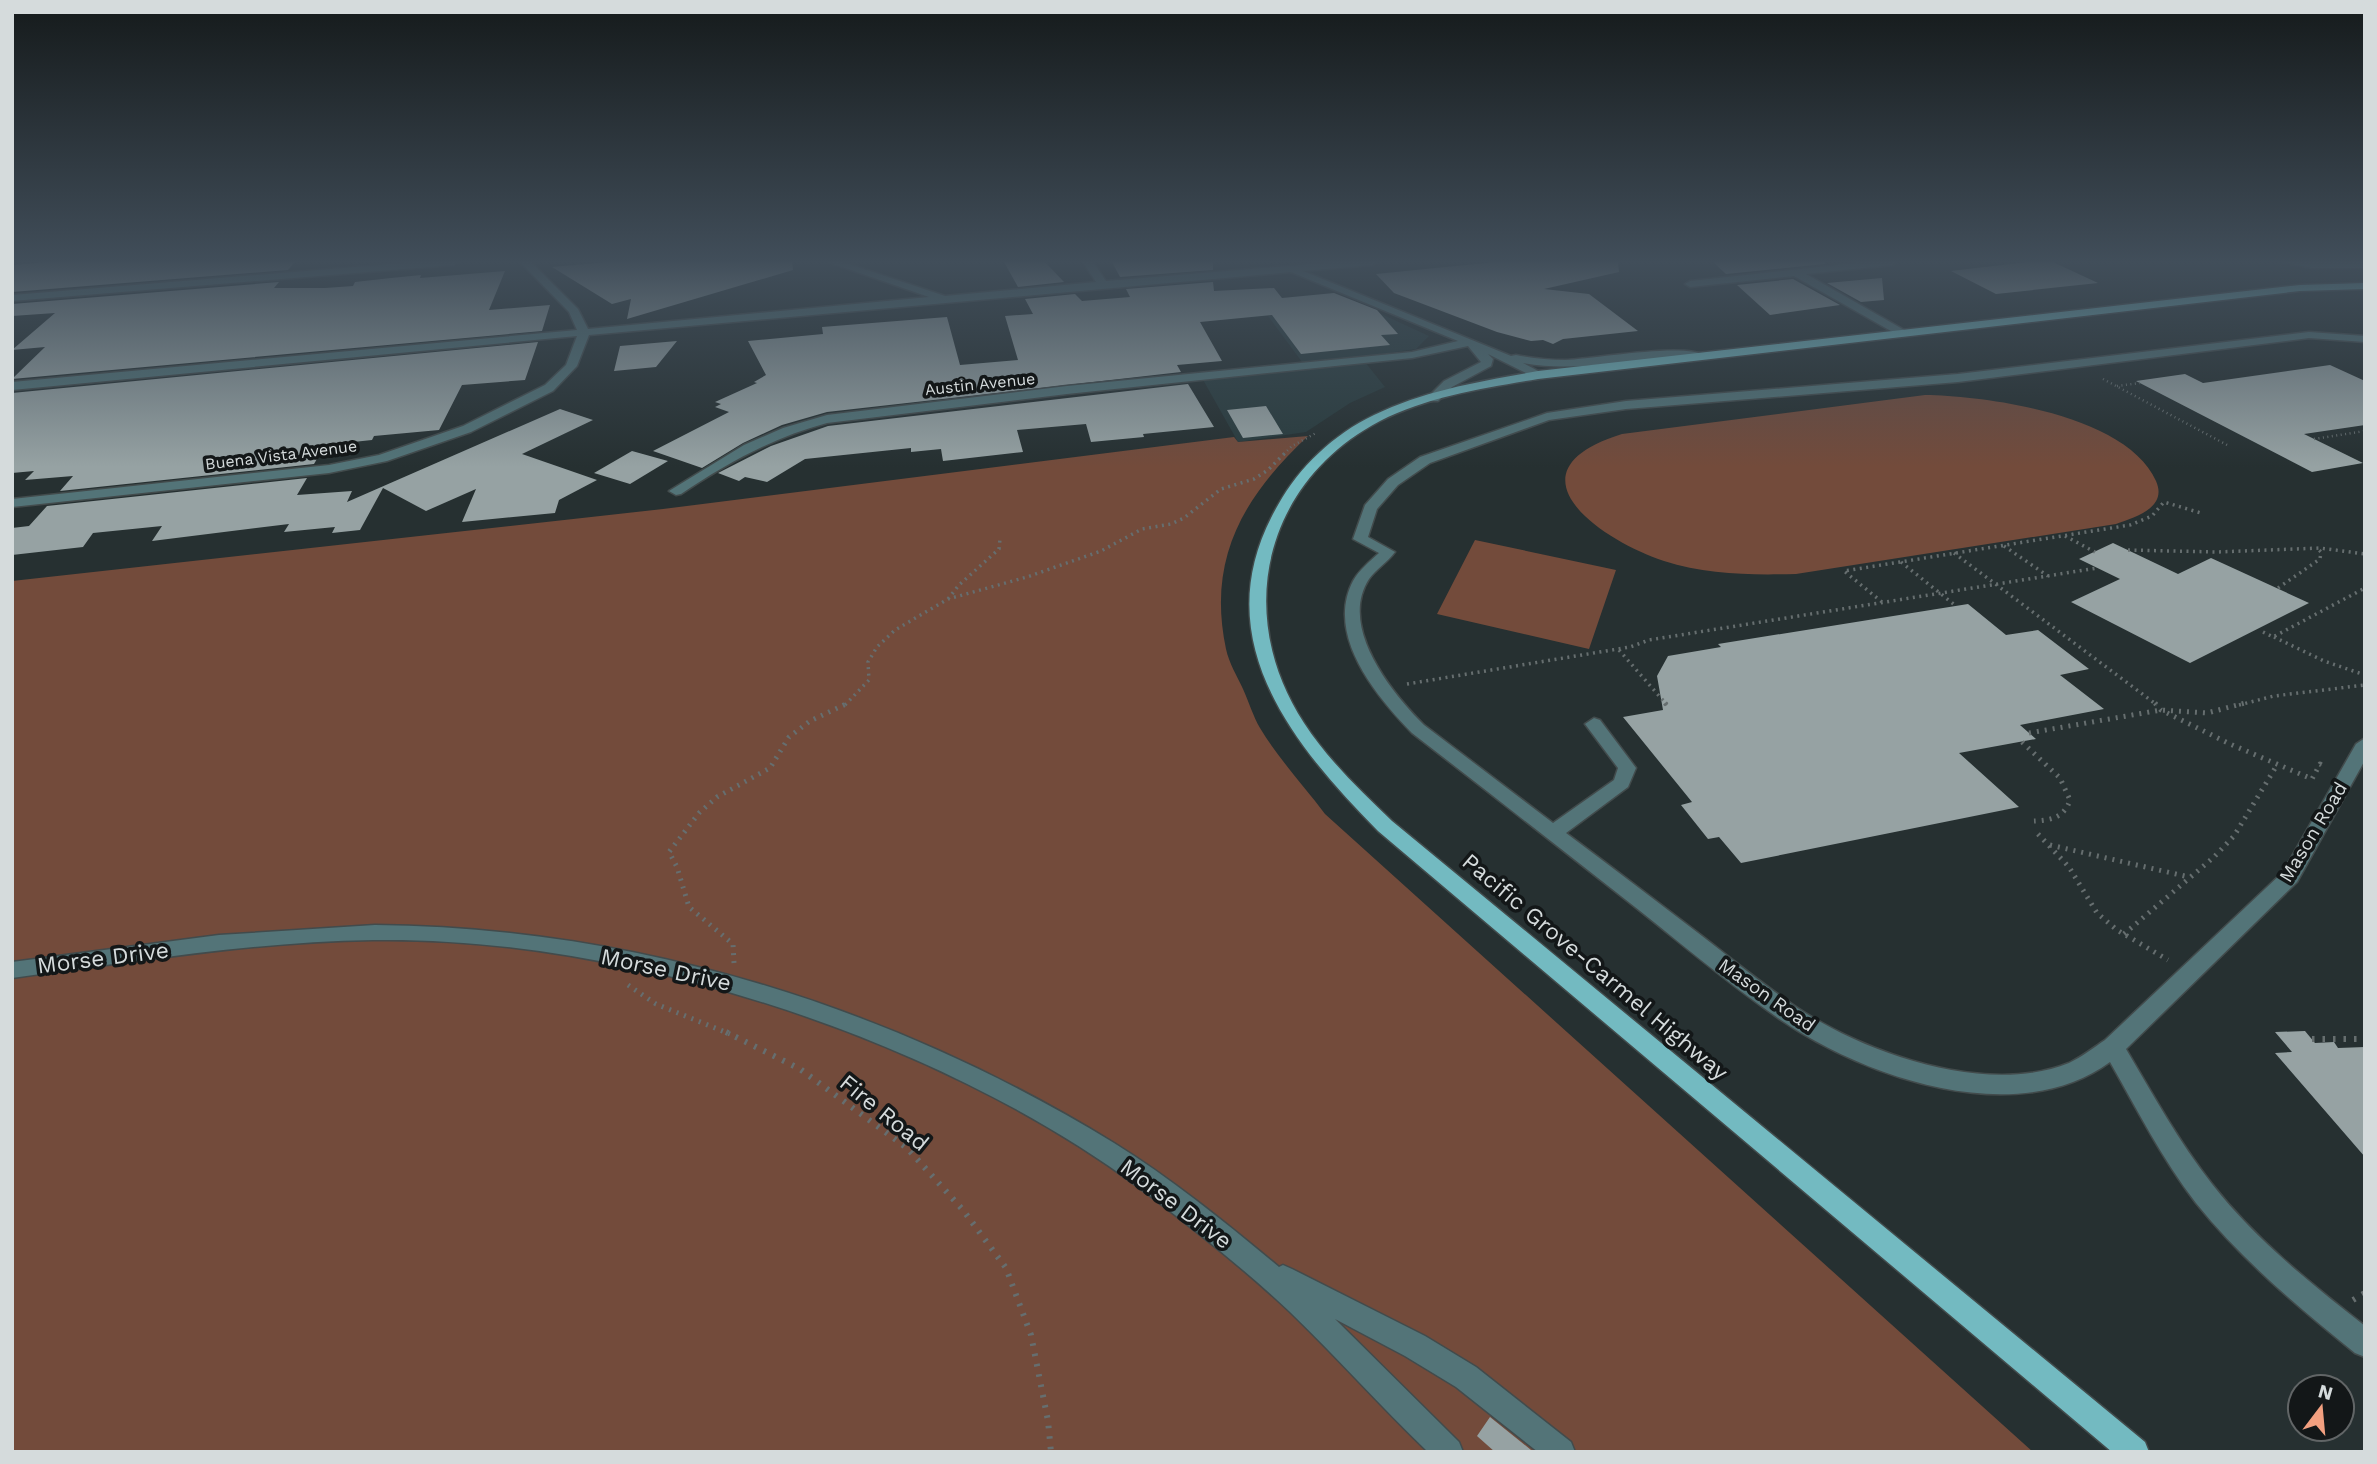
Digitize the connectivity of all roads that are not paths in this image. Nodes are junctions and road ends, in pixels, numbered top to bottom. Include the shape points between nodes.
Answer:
1 (612, 330) edge
2 (1442, 330) edge
3 (1897, 330) edge
4 (1926, 330) edge
5 (584, 333) junction
6 (1902, 333) junction
7 (2365, 339) edge
8 (1471, 342) junction
9 (1494, 352) junction
10 (1700, 356) junction
11 (1538, 375) junction
12 (12, 386) edge
13 (1434, 398) junction
14 (676, 491) dead end
15 (12, 503) edge
16 (1594, 724) dead end
17 (2365, 744) edge
18 (1553, 833) junction
19 (12, 970) edge
20 (2113, 1047) junction
21 (1250, 1259) junction
22 (2365, 1343) edge
23 (1449, 1452) edge
24 (1561, 1452) edge
25 (2135, 1452) edge

1 - 5 street
2 - 8 street
3 - 6 street
4 - 6 main road, Pacific Grove-Carmel Highway
5 - 12 street
5 - 15 street, Buena Vista Avenue via 571,366 549,387 467,429 382,458 329,469
6 - 10 main road, Pacific Grove-Carmel Highway
7 - 18 street, Mason Road via 2309,335 1958,378 1626,405 1547,417 1425,460 1394,482 1370,508 1360,539 1388,552 1361,581 1354,606 1361,651 1382,688 1418,729
8 - 9 street
8 - 13 street via 1487,364 1448,384
8 - 14 street, Austin Avenue via 1412,355 827,419 776,435
9 - 10 street via 1536,361 1676,353
9 - 11 street
10 - 11 main road, Pacific Grove-Carmel Highway
11 - 13 main road, Pacific Grove-Carmel Highway
13 - 25 main road, Pacific Grove-Carmel Highway via 1357,430 1320,458 1277,515 1263,546 1256,580 1257,620 1267,666 1293,721 1328,770 1385,826
16 - 18 street via 1626,768 1622,783
17 - 20 street, Mason Road via 2290,877
18 - 20 street, Mason Road via 1788,1014 1890,1065 1964,1083 2013,1084 2053,1079 2086,1066
19 - 21 street, Morse Drive via 276,938 426,933 521,941 640,961 841,1018 1018,1099 1109,1153
20 - 22 street via 2204,1193 2306,1296
21 - 23 street, Morse Drive
21 - 24 street, Morse Drive via 1466,1377

